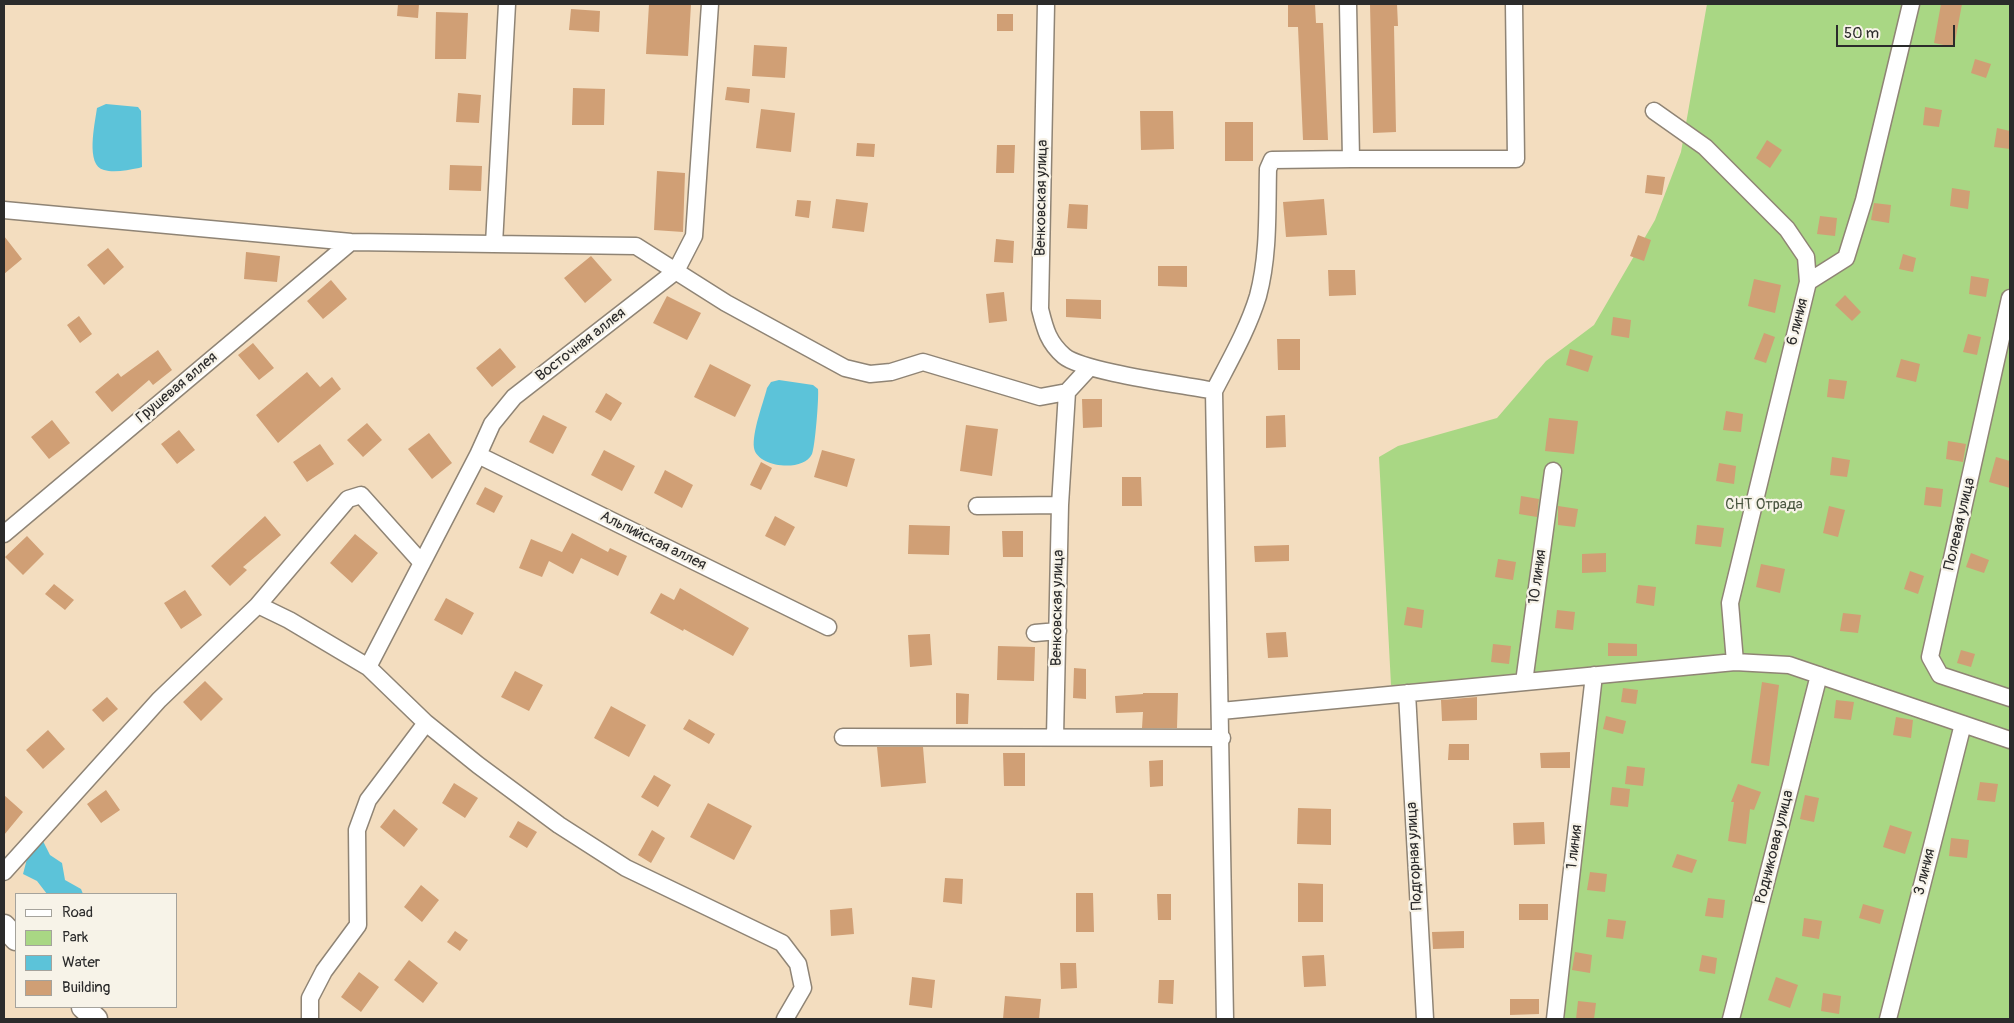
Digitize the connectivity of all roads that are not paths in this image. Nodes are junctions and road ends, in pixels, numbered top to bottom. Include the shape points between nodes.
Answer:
1 (507, 4) edge
2 (710, 4) edge
3 (1046, 4) edge
4 (1348, 4) edge
5 (1514, 4) edge
6 (1911, 4) edge
7 (1654, 111) dead end
8 (1351, 159) junction
9 (4, 210) edge
10 (350, 242) junction
11 (494, 244) junction
12 (676, 270) junction
13 (1808, 282) junction
14 (2010, 298) edge
15 (1090, 367) junction
16 (1214, 391) junction
17 (1067, 392) junction
18 (478, 455) junction
19 (1553, 471) dead end
20 (1060, 505) junction
21 (977, 506) dead end
22 (4, 534) edge
23 (422, 562) junction
24 (258, 605) junction
25 (828, 627) dead end
26 (1058, 632) junction
27 (1035, 633) dead end
28 (1735, 662) junction
29 (368, 667) junction
30 (1594, 675) junction
31 (1819, 675) junction
32 (1524, 682) junction
33 (1407, 693) junction
34 (2010, 698) edge
35 (1221, 711) junction
36 (426, 723) junction
37 (1963, 724) junction
38 (842, 736) dead end
39 (1055, 738) junction
40 (1222, 738) junction
41 (2010, 740) edge
42 (4, 872) edge
43 (4, 926) edge
44 (15, 937) edge
45 (310, 1019) edge
46 (785, 1019) edge
47 (1225, 1019) edge
48 (1425, 1019) edge
49 (1555, 1019) edge
50 (1731, 1019) edge
51 (1888, 1019) edge

1 - 11 street
2 - 12 street, Восточная аллея via 694,236
3 - 15 street, Венковская улица via 1040,309 1047,336 1065,357
4 - 8 street
5 - 8 street via 1516,159
6 - 13 street, 6 линия via 1864,200 1846,258
7 - 13 street via 1705,147 1786,229 1806,257
8 - 16 street via 1272,160 1268,169 1266,243 1258,296 1243,335
9 - 10 street
10 - 11 street
10 - 22 street, Грушевая аллея
11 - 12 street via 636,246
12 - 17 street via 726,303 845,368 870,374 891,372 923,362 1040,397
12 - 18 street, Восточная аллея via 514,397 492,424
13 - 28 street, 6 линия via 1730,603
14 - 34 street, Полевая улица via 1930,657 1940,675
15 - 16 street, Венковская улица
15 - 17 street
16 - 35 street
17 - 20 street, Венковская улица
18 - 23 street, Восточная аллея
18 - 25 street, Альпийская аллея
19 - 32 street, 10 линия
20 - 21 street
20 - 26 street, Венковская улица
23 - 24 street via 362,495 348,499
23 - 29 street, Восточная аллея
24 - 29 street
24 - 42 street via 159,700
26 - 27 street
26 - 39 street, Венковская улица
28 - 30 street
28 - 31 street via 1789,665
29 - 36 street
30 - 32 street
30 - 49 street, 1 линия
31 - 37 street
31 - 50 street, Родниковая улица
32 - 33 street
33 - 35 street
33 - 48 street, Подгорная улица
35 - 40 street
36 - 45 street via 368,800 358,830 358,925 324,971 310,998
36 - 46 street via 544,814 626,868 782,943 798,964 803,988
37 - 41 street
37 - 51 street, 3 линия
38 - 39 street
39 - 40 street
40 - 47 street
43 - 44 main road

